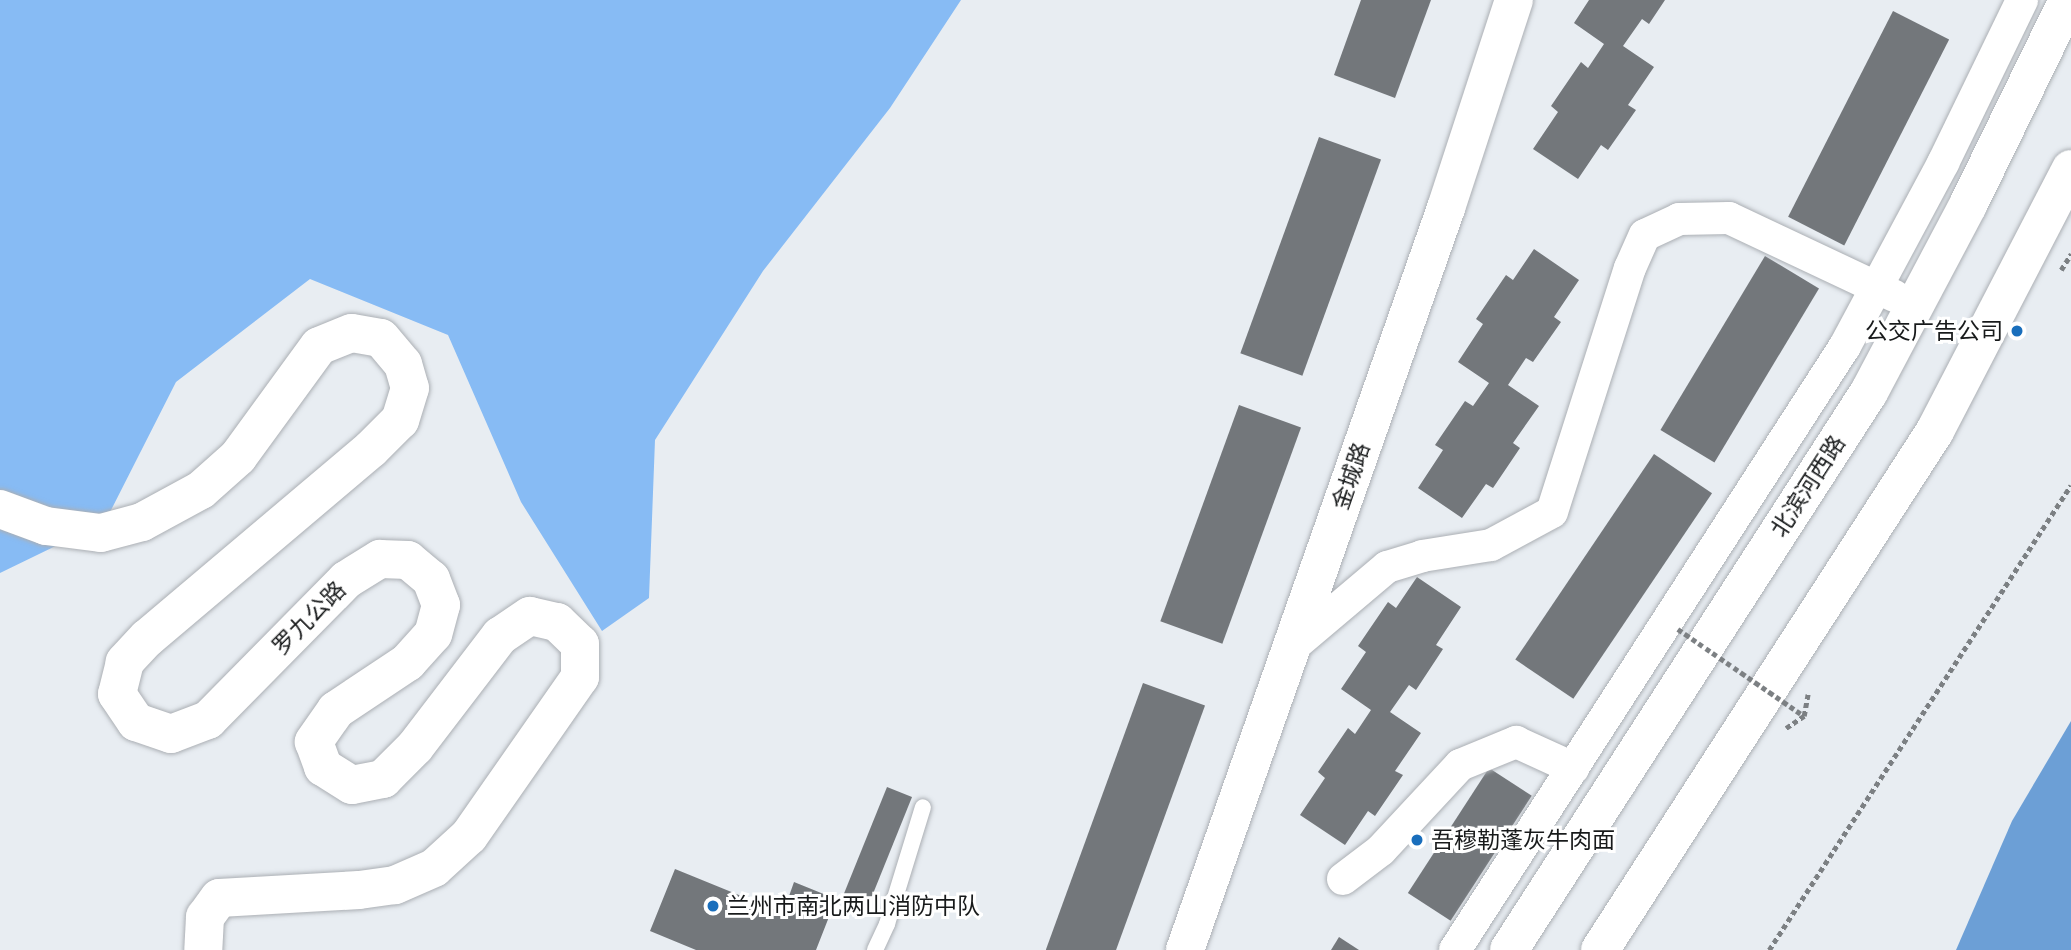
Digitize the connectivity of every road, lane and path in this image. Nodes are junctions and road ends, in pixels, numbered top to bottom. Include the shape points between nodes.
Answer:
1 (1514, 0) edge
2 (2022, 0) edge
3 (2068, 0) edge
4 (2071, 169) edge
5 (1877, 288) junction
6 (1915, 306) junction
7 (2071, 485) edge
8 (0, 509) edge
9 (1678, 629) dead end
10 (1290, 649) junction
11 (1804, 716) dead end
12 (1573, 768) junction
13 (923, 807) dead end
14 (1343, 879) dead end
15 (202, 950) edge
16 (875, 950) edge
17 (1185, 950) edge
18 (1455, 950) edge
19 (1509, 950) edge
20 (1600, 950) edge
21 (1769, 950) edge

1 - 10 street, 金城路 via 1446,208
2 - 5 street
3 - 6 street, 北滨河西路
4 - 20 street via 1935,431
5 - 6 street
5 - 10 street via 1729,218 1679,219 1645,235 1630,268 1552,512 1491,545 1422,556 1387,568
5 - 12 street via 1845,346
6 - 19 street, 北滨河西路 via 1869,392
7 - 21 path
8 - 15 street, 罗九公路 via 46,526 101,533 142,522 201,490 238,457 319,346 352,333 381,338 403,363 410,388 400,420 147,638 125,662 117,694 136,722 171,734 208,720 346,580 380,559 408,561 431,579 441,605 433,634 408,662 336,710 314,742 323,767 352,785 383,779 415,747 500,636 530,616 557,622 580,644 580,677 469,836 433,868 395,886 219,898 205,917
9 - 11 path, bridge
10 - 17 street, 金城路
12 - 14 street via 1516,741 1460,765 1381,850
12 - 18 street
13 - 16 lane

